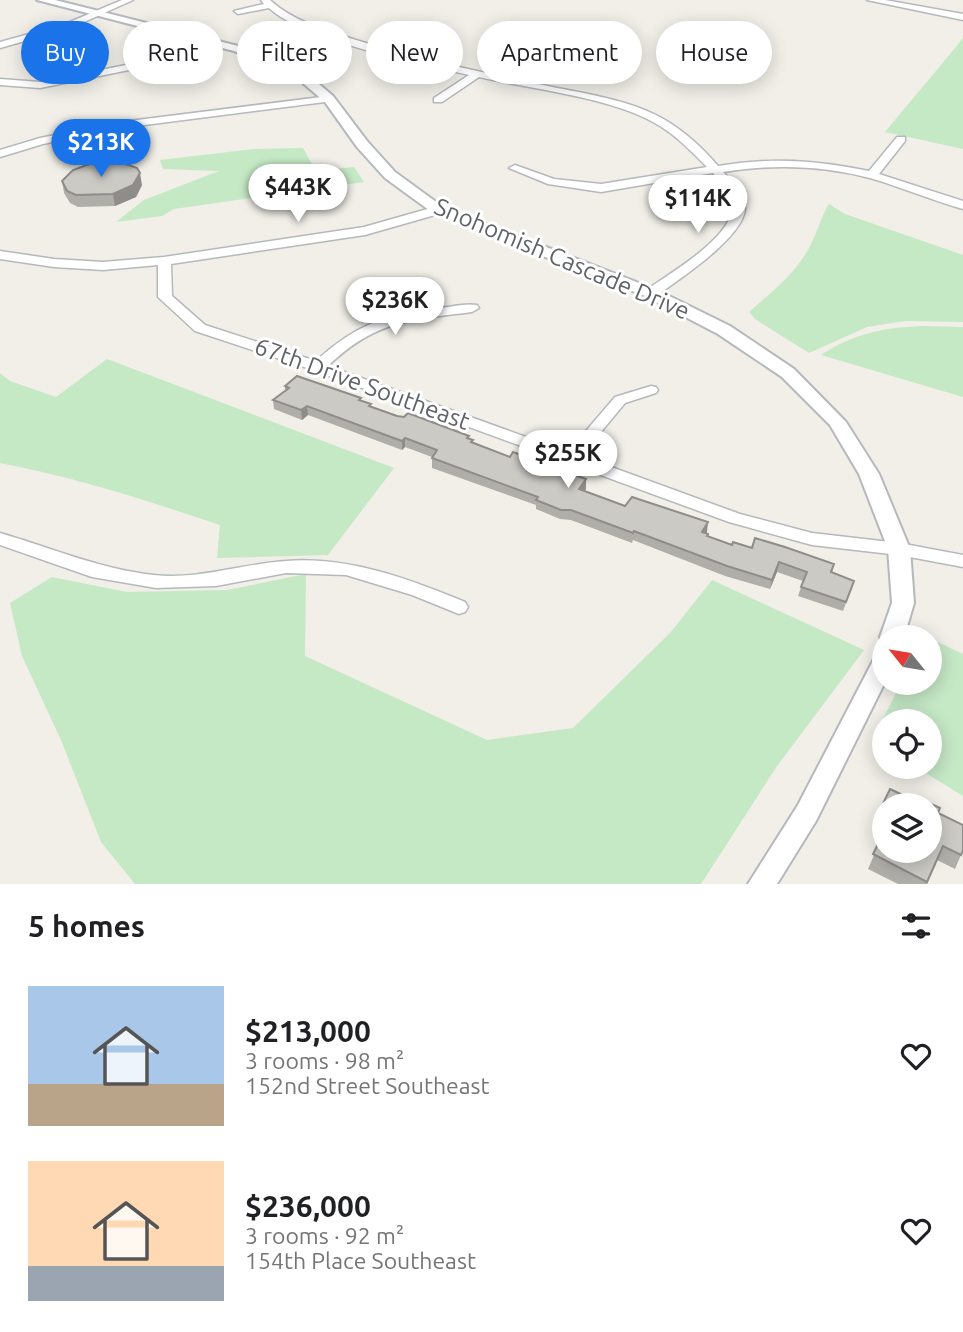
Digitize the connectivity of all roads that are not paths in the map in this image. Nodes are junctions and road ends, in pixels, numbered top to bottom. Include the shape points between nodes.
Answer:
1 (42, 0) edge
2 (129, 0) edge
3 (871, 0) edge
4 (266, 3) edge
5 (238, 10) dead end
6 (98, 14) junction
7 (963, 17) edge
8 (0, 45) edge
9 (123, 69) edge
10 (477, 73) edge
11 (477, 74) edge
12 (0, 82) edge
13 (528, 84) edge
14 (329, 99) junction
15 (438, 100) dead end
16 (901, 139) dead end
17 (0, 154) edge
18 (515, 169) dead end
19 (714, 169) junction
20 (872, 175) junction
21 (963, 205) edge
22 (438, 210) junction
23 (0, 255) edge
24 (164, 261) junction
25 (651, 293) junction
26 (472, 308) dead end
27 (318, 367) junction
28 (651, 390) dead end
29 (570, 459) junction
30 (0, 539) edge
31 (899, 548) junction
32 (963, 561) edge
33 (459, 607) dead end
34 (896, 625) edge
35 (872, 685) edge
36 (762, 884) edge

1 - 6 street, Snohomish Cascade Drive
2 - 6 street
3 - 7 street
4 - 5 street
4 - 10 street via 292,21 352,44
6 - 8 street
6 - 14 street, Snohomish Cascade Drive via 276,62 301,75
9 - 12 street via 40,85
11 - 15 street
13 - 19 street via 642,113 667,126
14 - 17 street via 80,130
14 - 22 street, Snohomish Cascade Drive via 390,175
16 - 20 street
18 - 19 street via 552,182 601,188
19 - 20 street via 790,162
19 - 25 street via 733,189 740,208 733,225
20 - 21 street
22 - 24 street via 365,231
22 - 25 street, Snohomish Cascade Drive
23 - 24 street via 103,266
24 - 27 street, 67th Drive Southeast via 165,297 200,328
25 - 31 street, Snohomish Cascade Drive via 724,330 788,373 837,422 869,474
26 - 27 street via 394,319 372,327 351,338
27 - 29 street, 67th Drive Southeast
28 - 29 street via 620,400
29 - 31 street, 67th Drive Southeast via 773,529 812,539
30 - 33 street via 92,571 156,582 216,580 286,567 346,569
31 - 32 street, 67th Drive Southeast
31 - 34 street, Snohomish Cascade Drive via 903,603
35 - 36 street via 807,813

